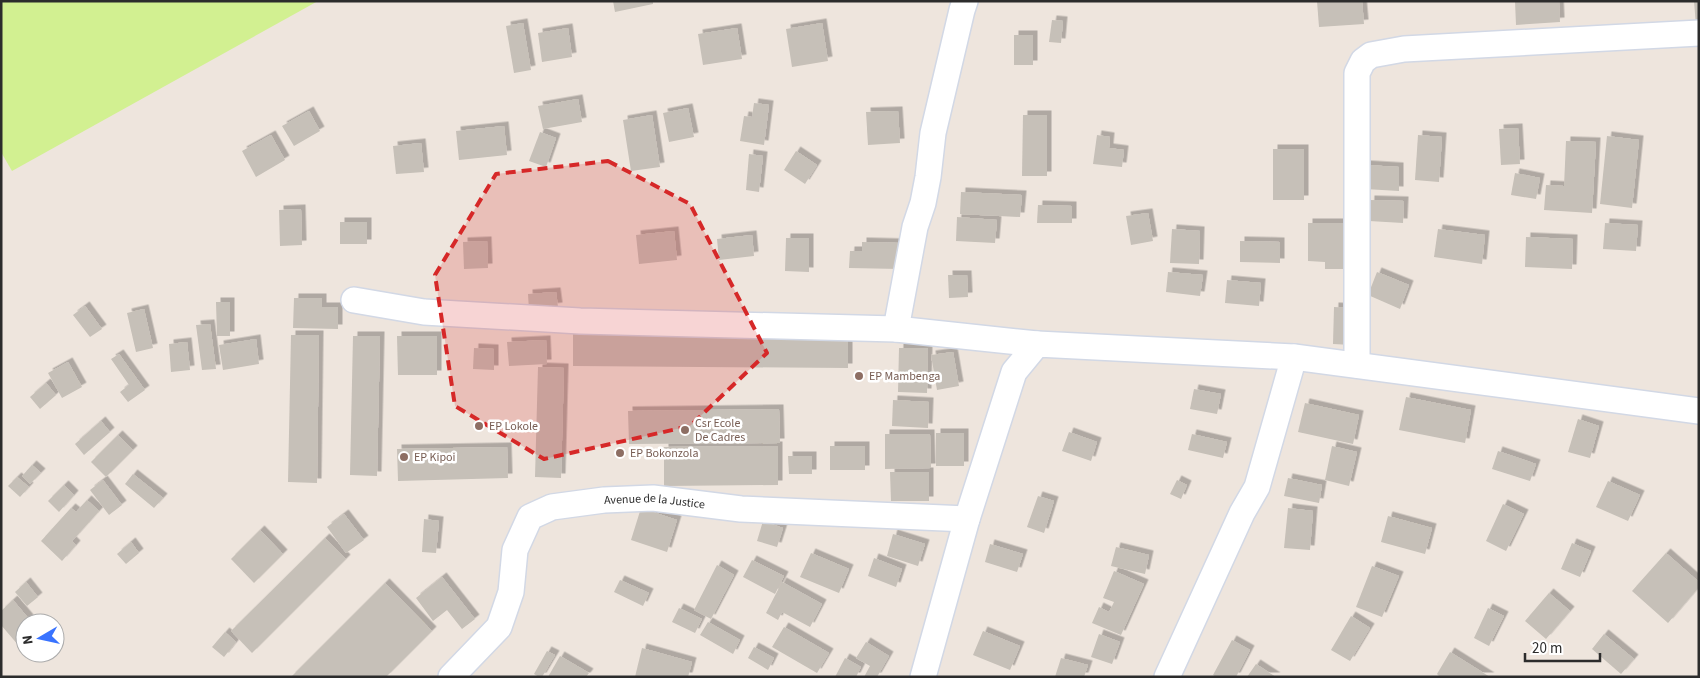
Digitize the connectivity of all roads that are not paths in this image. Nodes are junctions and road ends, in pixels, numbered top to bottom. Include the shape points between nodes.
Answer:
1 (965, 1) edge
2 (1699, 34) edge
3 (354, 300) dead end
4 (896, 329) junction
5 (1009, 340) junction
6 (1037, 344) junction
7 (1294, 357) junction
8 (1357, 365) junction
9 (1014, 372) junction
10 (1699, 411) edge
11 (967, 519) junction
12 (451, 677) edge
13 (923, 677) edge
14 (1167, 677) edge

1 - 4 street via 933,133 928,177
2 - 8 street via 1404,49 1371,55 1363,61 1357,73
3 - 4 street via 424,312 580,321
4 - 5 street
5 - 6 street
5 - 9 street
6 - 7 street
6 - 9 street
7 - 8 street
7 - 14 street via 1257,487
8 - 10 street
9 - 11 street
11 - 12 street, Avenue de la Justice via 742,509 653,498 552,507 530,517 526,525 515,550 511,592 499,627
11 - 13 street

